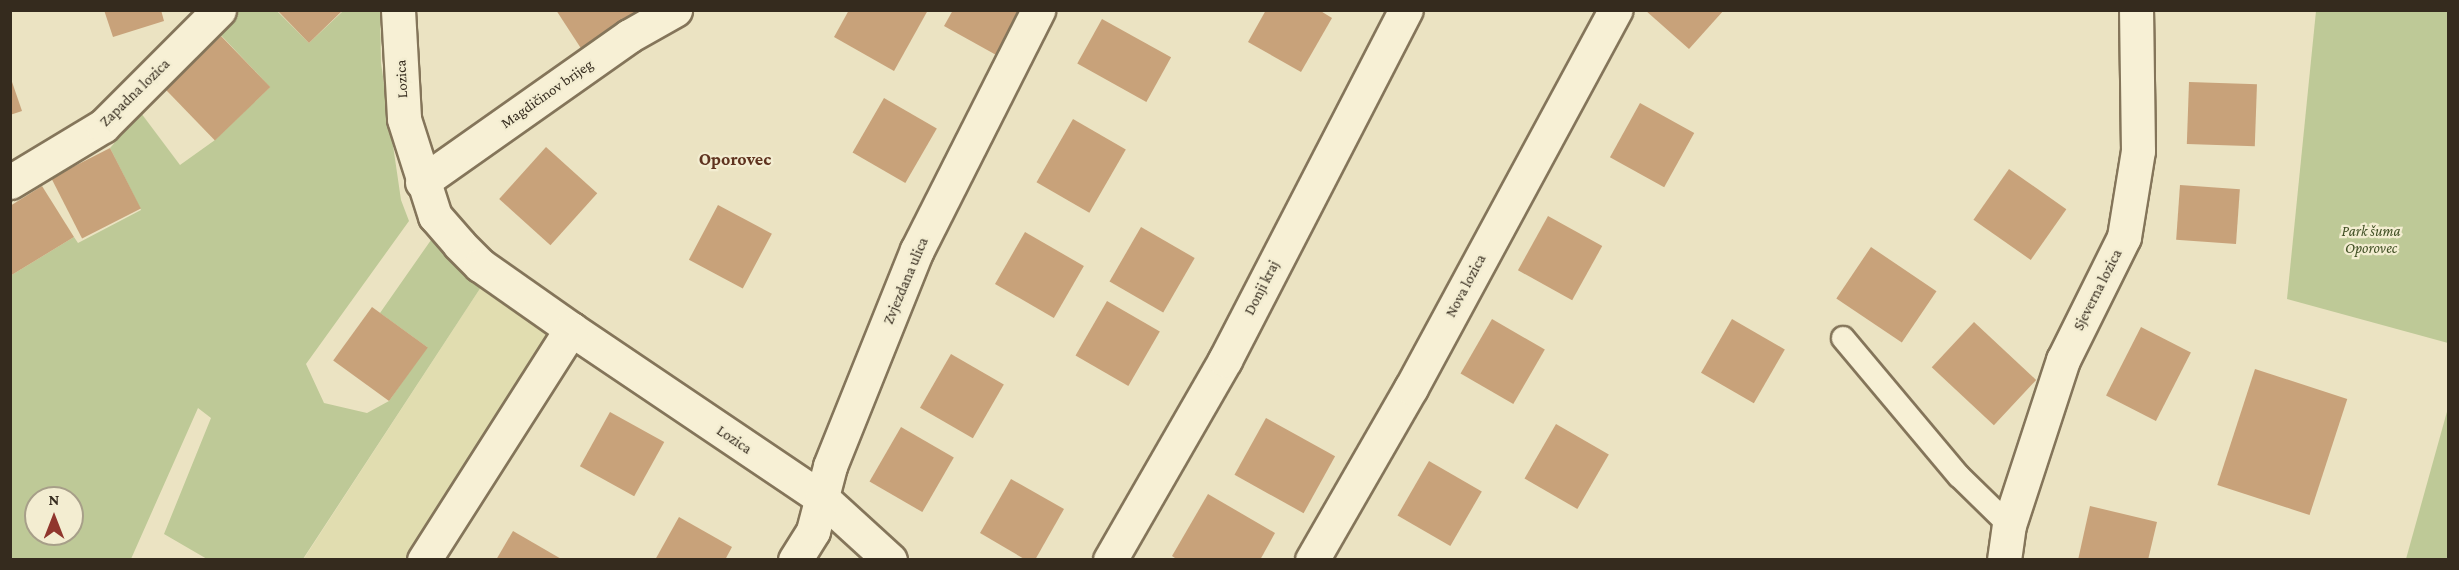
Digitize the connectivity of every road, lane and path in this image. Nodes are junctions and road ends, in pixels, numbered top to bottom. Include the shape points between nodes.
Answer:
1 (219, 10) edge
2 (398, 10) edge
3 (675, 10) edge
4 (1038, 10) edge
5 (1406, 10) edge
6 (1616, 10) edge
7 (2136, 10) edge
8 (10, 182) edge
9 (422, 182) junction
10 (571, 329) junction
11 (1843, 339) dead end
12 (822, 498) junction
13 (2009, 525) junction
14 (424, 560) edge
15 (795, 560) edge
16 (890, 560) edge
17 (1110, 560) edge
18 (1312, 560) edge
19 (2004, 560) edge

1 - 8 street, Zapadna lozica via 103,126
2 - 9 street, Lozica via 404,119
3 - 9 street, Magdičinov brijeg via 629,36
4 - 12 street, Zvjezdana ulica via 917,250 830,466
5 - 17 street, Donji kraj via 1225,360
6 - 18 street, Nova lozica via 1411,388
7 - 13 street, Sjeverna lozica via 2138,151 2124,237 2063,360
9 - 10 street, Lozica via 435,216 480,265
10 - 12 street, Lozica
10 - 14 street
11 - 13 lane via 1959,476
12 - 15 street, Zvjezdana ulica via 813,531
12 - 16 street, Lozica
13 - 19 street, Sjeverna lozica

